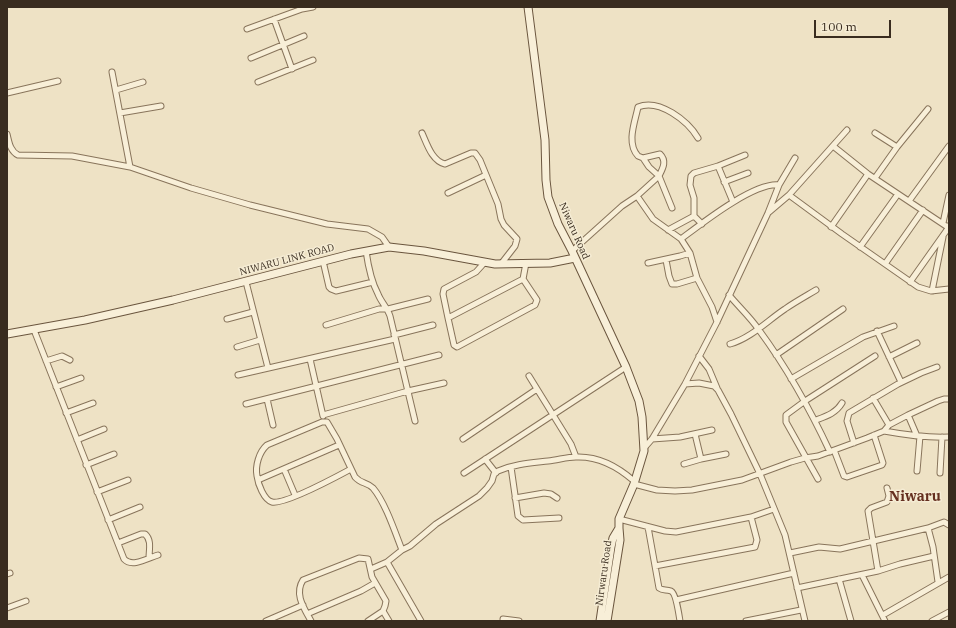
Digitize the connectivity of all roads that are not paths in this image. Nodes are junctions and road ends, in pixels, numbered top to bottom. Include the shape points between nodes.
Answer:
1 (313, 7) edge
2 (528, 7) edge
3 (274, 19) junction
4 (247, 29) dead end
5 (304, 36) dead end
6 (282, 44) junction
7 (251, 58) dead end
8 (313, 60) dead end
9 (292, 69) junction
10 (112, 72) dead end
11 (58, 81) dead end
12 (143, 82) dead end
13 (258, 82) dead end
14 (116, 90) junction
15 (7, 93) edge
16 (160, 106) dead end
17 (928, 109) dead end
18 (120, 113) junction
19 (847, 130) dead end
20 (422, 133) dead end
21 (875, 133) dead end
22 (7, 134) edge
23 (698, 138) dead end
24 (832, 146) junction
25 (949, 146) edge
26 (897, 148) junction
27 (745, 154) dead end
28 (644, 158) junction
29 (795, 158) dead end
30 (718, 166) junction
31 (130, 167) junction
32 (748, 173) dead end
33 (868, 174) junction
34 (486, 175) junction
35 (659, 176) junction
36 (875, 178) junction
37 (724, 182) junction
38 (779, 185) junction
39 (448, 193) dead end
40 (898, 194) junction
41 (789, 195) junction
42 (949, 195) edge
43 (637, 196) junction
44 (909, 201) junction
45 (733, 202) junction
46 (672, 208) dead end
47 (923, 210) junction
48 (768, 213) junction
49 (694, 216) junction
50 (942, 223) junction
51 (702, 224) junction
52 (949, 226) edge
53 (832, 227) junction
54 (668, 230) junction
55 (944, 234) junction
56 (681, 239) junction
57 (390, 247) junction
58 (860, 247) junction
59 (366, 251) junction
60 (690, 253) junction
61 (573, 254) junction
62 (666, 260) junction
63 (322, 261) junction
64 (485, 262) junction
65 (526, 263) junction
66 (648, 263) dead end
67 (501, 264) junction
68 (885, 264) junction
69 (697, 278) junction
70 (523, 279) junction
71 (246, 282) junction
72 (373, 282) junction
73 (910, 282) junction
74 (949, 289) edge
75 (816, 290) dead end
76 (932, 291) junction
77 (729, 295) junction
78 (428, 299) dead end
79 (388, 309) junction
80 (843, 309) dead end
81 (253, 312) junction
82 (448, 318) junction
83 (227, 319) dead end
84 (717, 322) junction
85 (326, 324) dead end
86 (433, 325) dead end
87 (894, 326) dead end
88 (759, 329) junction
89 (34, 330) junction
90 (877, 331) junction
91 (7, 334) edge
92 (395, 337) junction
93 (260, 340) junction
94 (917, 343) dead end
95 (730, 344) dead end
96 (237, 347) dead end
97 (439, 355) dead end
98 (776, 355) junction
99 (699, 356) junction
100 (875, 356) dead end
101 (889, 357) junction
102 (310, 359) junction
103 (70, 360) dead end
104 (46, 361) junction
105 (402, 366) junction
106 (626, 367) junction
107 (268, 368) junction
108 (937, 368) dead end
109 (238, 375) dead end
110 (528, 376) dead end
111 (81, 378) dead end
112 (791, 379) junction
113 (901, 382) junction
114 (444, 383) dead end
115 (685, 384) junction
116 (317, 386) junction
117 (56, 387) junction
118 (537, 389) junction
119 (718, 390) junction
120 (408, 391) junction
121 (873, 398) junction
122 (267, 399) junction
123 (949, 399) edge
124 (805, 401) junction
125 (93, 403) dead end
126 (842, 403) dead end
127 (246, 404) dead end
128 (66, 413) junction
129 (323, 415) junction
130 (552, 415) junction
131 (908, 415) junction
132 (816, 420) junction
133 (415, 421) dead end
134 (322, 422) junction
135 (273, 425) dead end
136 (889, 425) junction
137 (104, 429) dead end
138 (712, 430) dead end
139 (884, 431) junction
140 (695, 434) junction
141 (874, 435) junction
142 (918, 436) junction
143 (942, 437) junction
144 (949, 437) edge
145 (462, 439) dead end
146 (652, 439) junction
147 (77, 440) junction
148 (854, 442) junction
149 (339, 444) junction
150 (645, 449) junction
151 (832, 451) junction
152 (114, 454) dead end
153 (726, 454) dead end
154 (576, 457) junction
155 (805, 458) junction
156 (486, 459) junction
157 (701, 460) junction
158 (684, 464) dead end
159 (86, 465) junction
160 (511, 467) junction
161 (284, 469) junction
162 (351, 469) junction
163 (917, 471) dead end
164 (940, 472) dead end
165 (464, 473) dead end
166 (496, 473) junction
167 (760, 474) junction
168 (818, 479) dead end
169 (128, 480) dead end
170 (258, 480) junction
171 (634, 482) junction
172 (887, 488) dead end
173 (97, 492) junction
174 (295, 495) junction
175 (515, 498) junction
176 (557, 498) dead end
177 (140, 507) dead end
178 (774, 509) junction
179 (751, 517) junction
180 (559, 518) dead end
181 (619, 519) junction
182 (108, 520) junction
183 (947, 522) edge
184 (648, 527) junction
185 (619, 528) junction
186 (928, 528) junction
187 (873, 541) junction
188 (118, 543) junction
189 (402, 550) junction
190 (790, 553) junction
191 (158, 555) dead end
192 (934, 556) junction
193 (149, 558) junction
194 (387, 562) junction
195 (655, 566) junction
196 (371, 568) junction
197 (878, 571) junction
198 (794, 573) junction
199 (862, 575) junction
200 (949, 577) edge
201 (839, 579) junction
202 (938, 582) junction
203 (376, 583) junction
204 (797, 588) junction
205 (676, 600) junction
206 (26, 601) dead end
207 (303, 605) junction
208 (7, 608) edge
209 (801, 610) junction
210 (383, 611) junction
211 (949, 612) edge
212 (307, 614) junction
213 (883, 615) junction
214 (503, 619) dead end
215 (266, 621) edge
216 (311, 621) edge
217 (368, 621) edge
218 (389, 621) edge
219 (421, 621) edge
220 (519, 621) edge
221 (600, 621) edge
222 (607, 621) edge
223 (680, 621) edge
224 (746, 621) edge
225 (805, 621) edge
226 (851, 621) edge
227 (885, 621) edge
228 (932, 621) edge

1 - 3 street
2 - 61 street, Niwaru Road via 545,140 548,197
3 - 4 street
3 - 6 street
5 - 6 street
6 - 7 street
6 - 9 street
8 - 9 street
9 - 13 street
10 - 14 street
11 - 15 street
12 - 14 street
14 - 18 street
16 - 18 street
17 - 26 street
18 - 31 street
19 - 24 street
20 - 34 street via 438,162 445,164 475,153
21 - 26 street
22 - 31 street via 12,149 18,154 90,158
23 - 28 street via 688,125 672,112 646,105 638,107 632,134 632,148 638,156
24 - 33 street
24 - 41 street
25 - 44 street
26 - 36 street
27 - 30 street
28 - 35 street
28 - 35 street via 656,154 662,156 664,166
29 - 38 street
30 - 37 street
30 - 49 street via 694,172 691,176
31 - 57 street via 250,205 327,224 368,229 382,237
32 - 37 street
33 - 36 street
33 - 53 street
34 - 39 street
34 - 67 street via 498,204 501,219 517,239 515,246
35 - 43 street
35 - 46 street
36 - 40 street
37 - 45 street
38 - 45 street via 765,187
38 - 48 street
40 - 44 street
40 - 58 street
41 - 48 street
41 - 53 street
42 - 50 street
43 - 54 street via 653,220
43 - 61 street via 622,206
44 - 47 street
45 - 51 street
47 - 50 street
47 - 68 street
48 - 77 street
49 - 51 street
49 - 54 street
50 - 52 street
51 - 56 street
52 - 55 street
53 - 58 street
54 - 56 street
55 - 73 street
55 - 76 street
56 - 60 street
57 - 59 street, NIWARU LINK ROAD
57 - 64 street, NIWARU LINK ROAD
58 - 68 street
59 - 63 street, NIWARU LINK ROAD
59 - 72 street
60 - 62 street
60 - 69 street
61 - 65 street, NIWARU LINK ROAD via 550,263
61 - 106 street, Niwaru Road
62 - 66 street
62 - 69 street via 672,284
63 - 71 street, NIWARU LINK ROAD
63 - 72 street via 329,287 334,290
64 - 67 street, NIWARU LINK ROAD
64 - 82 street via 476,272 444,289
65 - 67 street, NIWARU LINK ROAD
65 - 70 street
68 - 73 street
69 - 84 street
70 - 82 street
70 - 82 street via 537,300 535,305 457,347 454,345
71 - 81 street
71 - 89 street, NIWARU LINK ROAD
72 - 79 street
73 - 76 street
74 - 76 street
75 - 88 street
77 - 84 street
77 - 88 street
78 - 79 street
79 - 85 street via 379,309
79 - 92 street
80 - 98 street
81 - 83 street
81 - 93 street
84 - 99 street
86 - 92 street
87 - 90 street
88 - 95 street
88 - 98 street
89 - 91 street, NIWARU LINK ROAD
89 - 104 street
90 - 101 street
90 - 112 street via 862,337
92 - 102 street
92 - 105 street
93 - 96 street
93 - 107 street
94 - 101 street
97 - 105 street
98 - 112 street
99 - 115 street
99 - 119 street
100 - 124 street
101 - 113 street
102 - 107 street
102 - 116 street
103 - 104 street via 62,356
104 - 117 street
105 - 116 street
105 - 120 street
106 - 130 street
106 - 150 street, Niwaru Road via 639,401
107 - 109 street
108 - 113 street
110 - 118 street
111 - 117 street
112 - 124 street
113 - 121 street
114 - 120 street
115 - 119 street via 707,384
115 - 146 street
116 - 122 street
116 - 129 street
117 - 128 street
118 - 130 street
118 - 145 street
119 - 167 street
120 - 129 street
120 - 133 street
121 - 136 street
121 - 148 street via 852,410 848,416
122 - 127 street
122 - 135 street
123 - 131 street via 938,401
124 - 132 street
124 - 155 street via 790,410 786,415 786,422
125 - 128 street
126 - 132 street via 838,410
128 - 147 street
129 - 134 street
130 - 154 street via 571,444
130 - 156 street
131 - 136 street
131 - 142 street
132 - 151 street
134 - 149 street via 329,424
134 - 170 street via 263,449 256,471
136 - 139 street
137 - 147 street
138 - 140 street
139 - 141 street
139 - 142 street
140 - 146 street
140 - 157 street
141 - 148 street
141 - 151 street via 882,465 847,477 844,476
142 - 143 street
142 - 163 street
143 - 144 street
143 - 164 street
146 - 150 street
147 - 159 street
148 - 151 street
149 - 161 street
149 - 162 street
150 - 171 street
151 - 155 street
152 - 159 street
153 - 157 street
154 - 160 street
154 - 171 street via 607,462
155 - 167 street
155 - 168 street
156 - 165 street
156 - 166 street
157 - 158 street
159 - 173 street
160 - 166 street
160 - 175 street
161 - 170 street
161 - 174 street
162 - 174 street
162 - 189 street via 360,482 370,485 378,496
166 - 189 street via 479,496
167 - 171 street via 742,480 686,490 657,490
167 - 178 street
169 - 173 street
170 - 174 street via 266,500 270,502 282,501
171 - 181 street
172 - 187 street via 887,502 868,511
173 - 182 street
175 - 176 street via 544,493
175 - 180 street via 520,518
177 - 182 street
178 - 179 street
178 - 190 street
179 - 184 street via 676,532
179 - 195 street via 757,540 755,546
181 - 184 street
181 - 185 street, Nirwaru Road
182 - 188 street
183 - 186 street
184 - 195 street
185 - 221 street via 610,547
185 - 222 street, Nirwaru Road via 620,540
186 - 187 street
186 - 192 street
187 - 190 street via 840,548 818,548
187 - 197 street
188 - 193 street via 124,559 130,563
188 - 193 street via 145,534 150,541
189 - 194 street
190 - 198 street
191 - 193 street
192 - 197 street
192 - 202 street
194 - 196 street
194 - 219 street
195 - 205 street via 659,588 671,591
196 - 203 street
196 - 207 street via 368,560 359,558 303,580 299,588
197 - 199 street
198 - 204 street
198 - 205 street
199 - 201 street
199 - 213 street
200 - 202 street
201 - 204 street
201 - 226 street
202 - 213 street
203 - 210 street via 386,601
203 - 212 street
204 - 209 street
205 - 223 street
206 - 208 street
207 - 212 street
207 - 215 street
209 - 224 street
209 - 225 street
210 - 217 street
210 - 218 street
211 - 228 street
212 - 216 street
213 - 227 street
214 - 220 street

